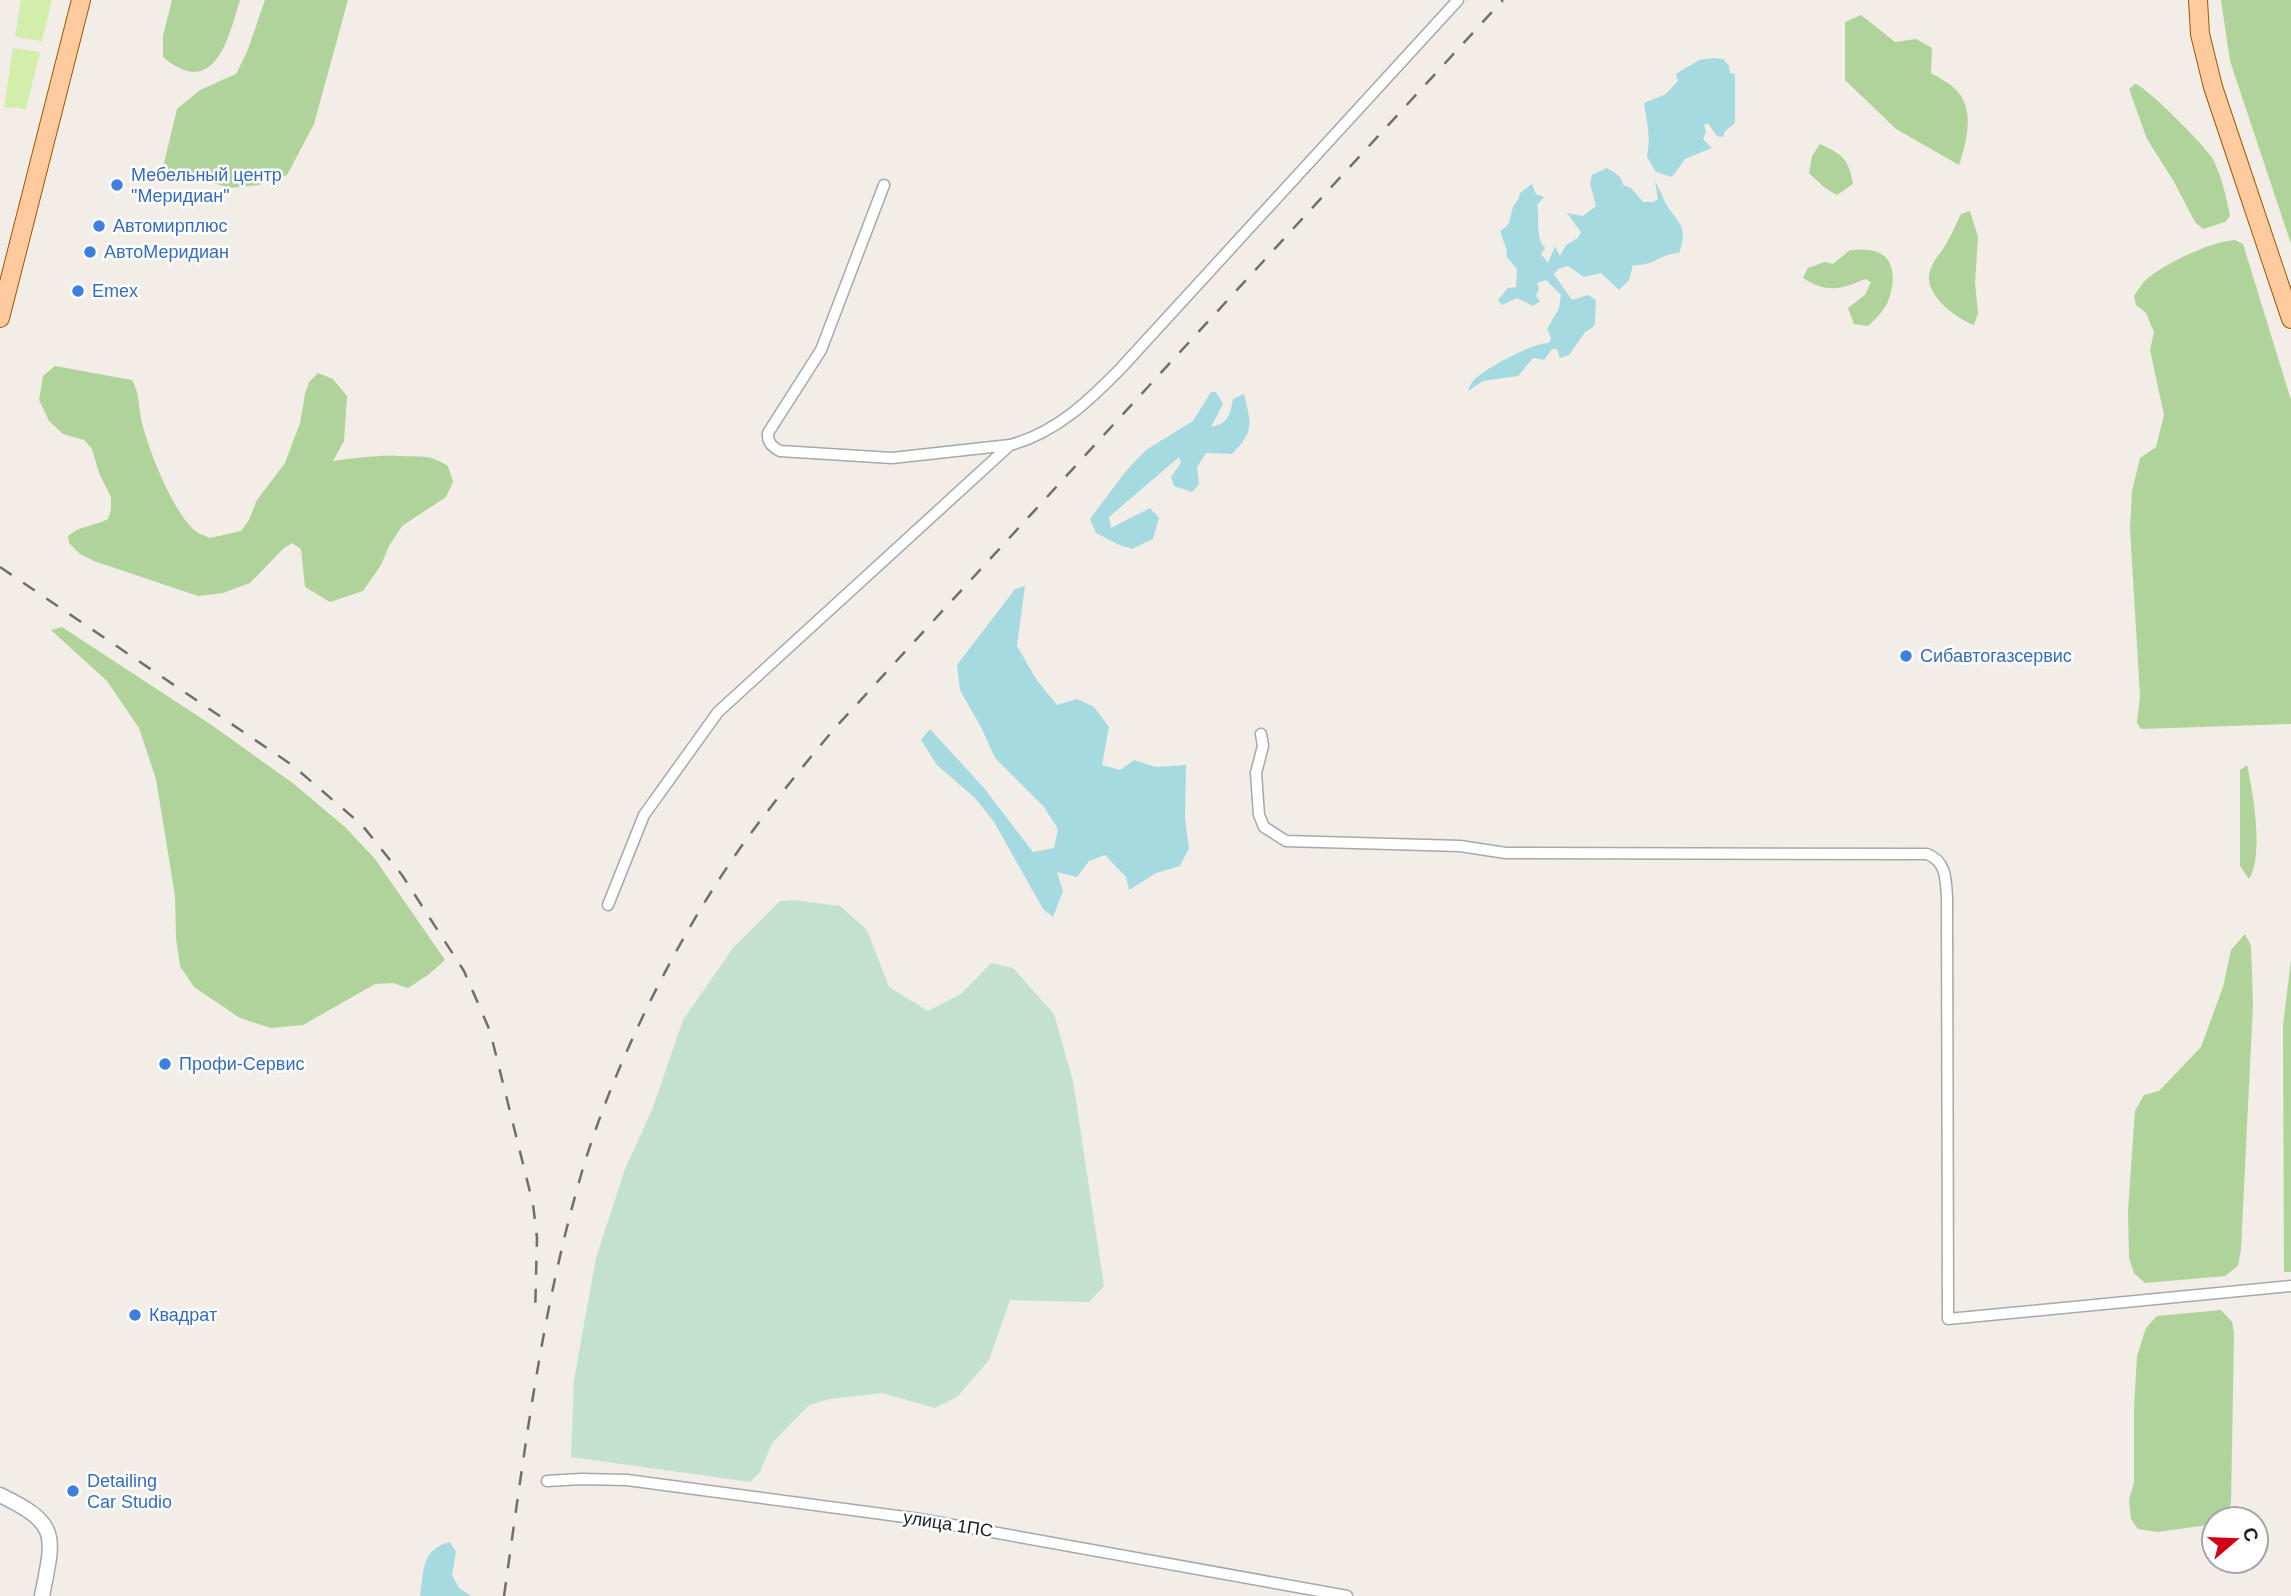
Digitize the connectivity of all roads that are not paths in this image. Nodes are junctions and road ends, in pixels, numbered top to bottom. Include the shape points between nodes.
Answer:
1 (81, 0) edge
2 (1458, 0) edge
3 (2199, 0) edge
4 (884, 185) dead end
5 (0, 318) edge
6 (2291, 319) edge
7 (1010, 445) junction
8 (1261, 734) dead end
9 (608, 905) dead end
10 (2291, 1286) edge
11 (547, 1481) dead end
12 (0, 1495) edge
13 (42, 1596) edge
14 (1347, 1596) edge

1 - 5 main road
2 - 7 street via 1099,391 1042,435
3 - 6 main road via 2200,34 2213,87
4 - 7 street via 821,350 768,433 769,441 780,451 892,458
7 - 9 street via 718,712 644,815
8 - 10 street via 1264,746 1256,773 1259,815 1264,827 1286,841 1460,846 1506,853 1927,854 1936,858 1947,898 1948,1319
11 - 14 street, улица 1ПС via 627,1480 920,1519
12 - 13 street via 43,1521 49,1532

